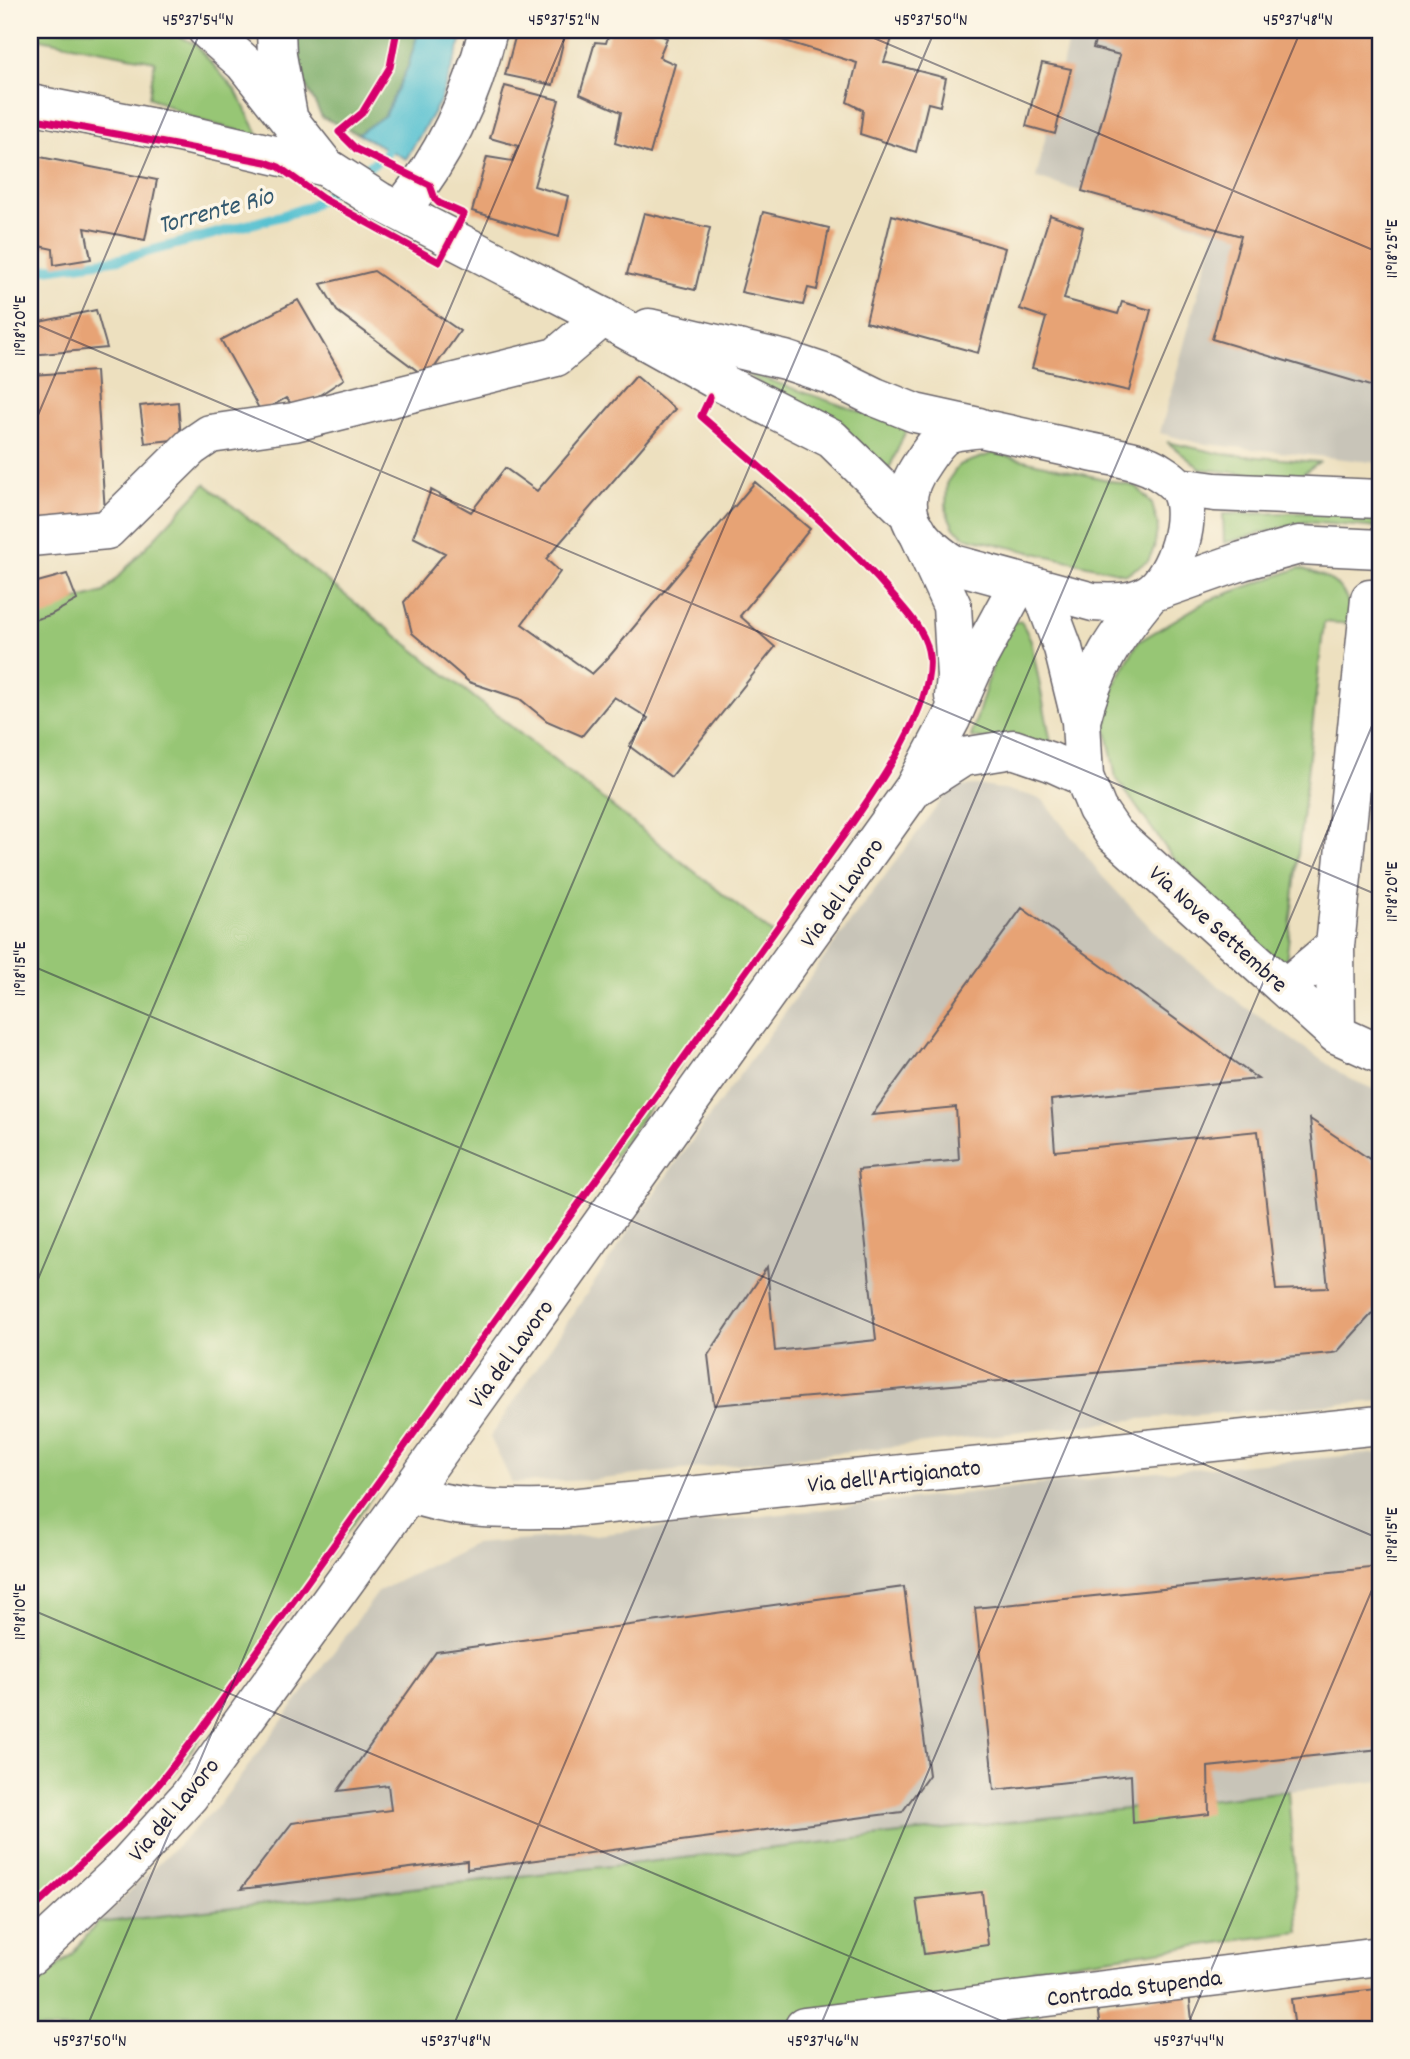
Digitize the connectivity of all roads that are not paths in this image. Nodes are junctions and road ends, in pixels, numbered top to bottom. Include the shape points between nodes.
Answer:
1 (207, 30) edge
2 (276, 30) edge
3 (488, 30) edge
4 (30, 104) edge
5 (289, 121) junction
6 (326, 167) junction
7 (389, 206) junction
8 (603, 317) junction
9 (980, 428) junction
10 (1178, 487) junction
11 (1380, 499) edge
12 (911, 520) junction
13 (30, 537) edge
14 (1336, 547) junction
15 (1380, 549) edge
16 (1030, 586) junction
17 (1375, 590) edge
18 (1151, 593) junction
19 (951, 719) junction
20 (1081, 720) junction
21 (1084, 777) junction
22 (914, 788) junction
23 (1335, 946) junction
24 (1285, 988) junction
25 (1336, 1034) junction
26 (1380, 1054) edge
27 (1380, 1425) edge
28 (410, 1493) junction
29 (30, 1956) edge
30 (1380, 1956) edge
31 (804, 2027) dead end

1 - 5 street via 244,63
2 - 5 street
3 - 7 street via 449,140 425,181
4 - 6 street
5 - 6 street
6 - 7 street
7 - 8 street
8 - 9 street via 785,360 915,413
8 - 12 street via 832,439
8 - 13 street via 556,357 294,422 210,434 107,530
9 - 10 street via 1135,462 1160,472
9 - 12 street via 947,434 930,451 908,492
10 - 11 street
10 - 18 street, Via Nove Settembre via 1184,530 1177,554
12 - 16 street via 936,552 953,564
12 - 19 street, Via del Lavoro via 952,606 957,677
14 - 15 street
14 - 17 street
14 - 18 street via 1300,545
16 - 18 street via 1115,604
16 - 19 street, Via del Lavoro via 976,662
16 - 20 street, Via Nove Settembre via 1063,648
17 - 23 street
18 - 20 street, Via Nove Settembre via 1101,663
19 - 22 street, Via del Lavoro
20 - 21 street, Via Nove Settembre
21 - 22 street via 1013,749 963,757
21 - 24 street, Via Nove Settembre via 1114,834
22 - 28 street, Via del Lavoro
23 - 24 street
23 - 25 street
24 - 25 street, Via Nove Settembre
25 - 26 street, Via Nove Settembre
27 - 28 street, Via dell'Artigianato via 561,1509 458,1507
28 - 29 street, Via del Lavoro via 189,1796 122,1870
30 - 31 street, Contrada Stupenda

